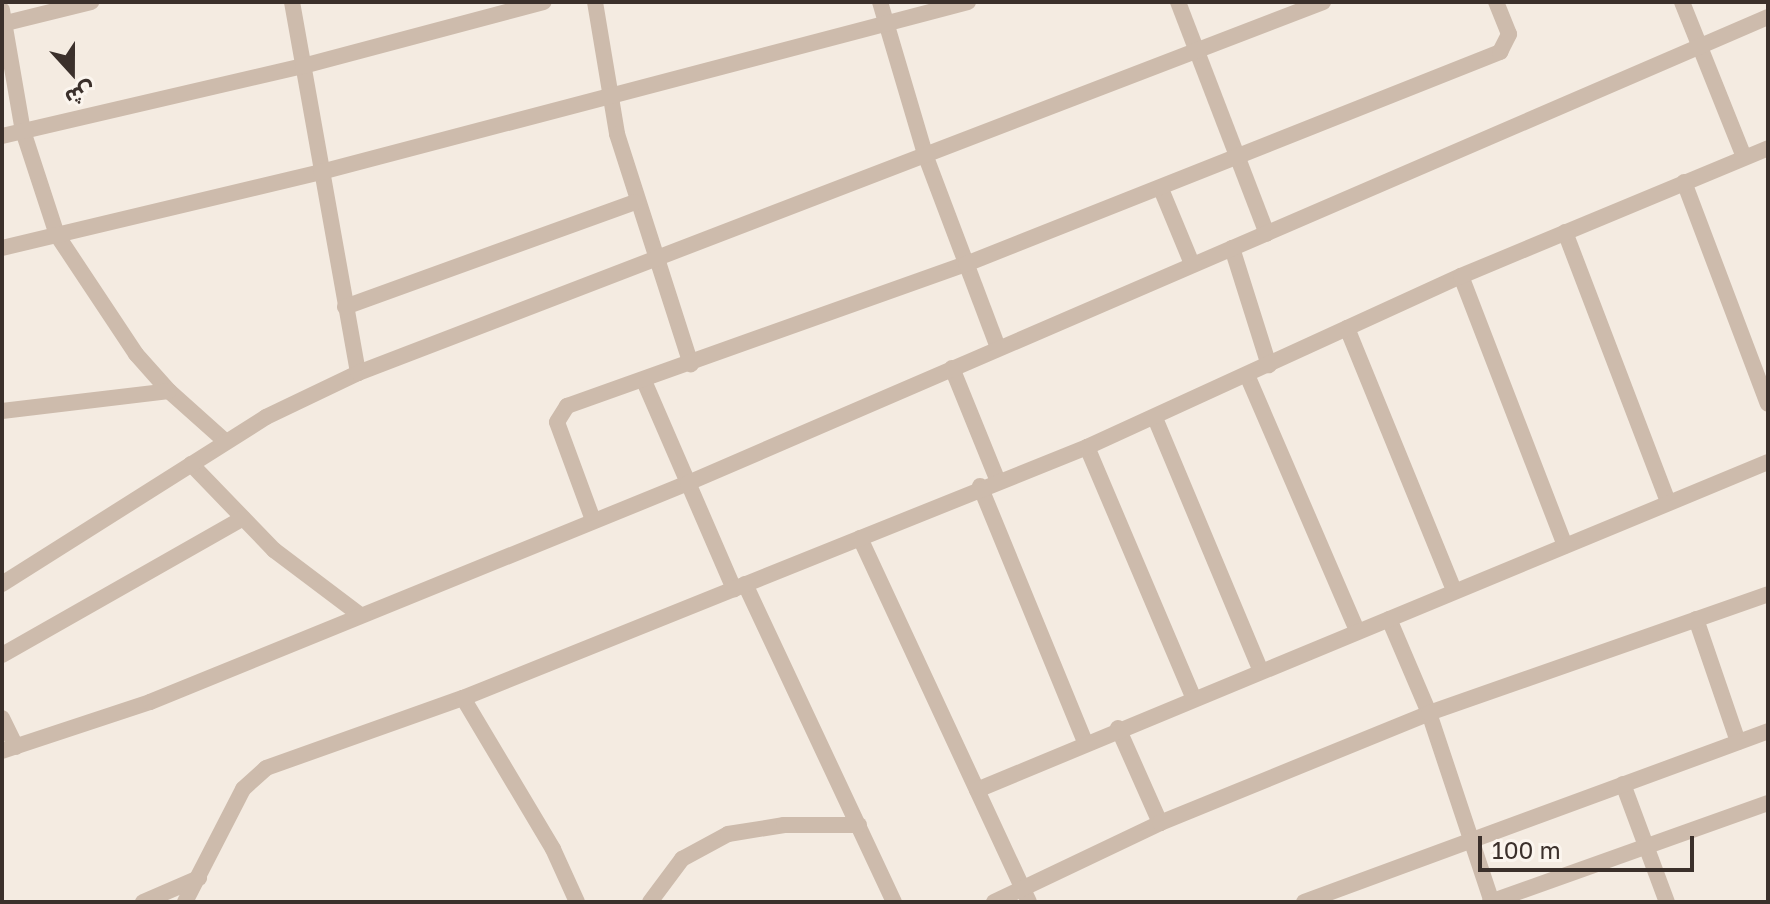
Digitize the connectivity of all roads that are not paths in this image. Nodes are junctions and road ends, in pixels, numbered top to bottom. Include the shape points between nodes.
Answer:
1 (91, 2) edge
2 (292, 2) edge
3 (544, 2) edge
4 (595, 2) edge
5 (880, 2) edge
6 (968, 2) edge
7 (1178, 2) edge
8 (1323, 2) edge
9 (1496, 2) edge
10 (1682, 2) edge
11 (1768, 17) edge
12 (3, 19) edge
13 (883, 25) junction
14 (1699, 45) junction
15 (1196, 51) junction
16 (303, 66) junction
17 (609, 95) junction
18 (23, 131) junction
19 (2, 136) edge
20 (1768, 148) edge
21 (926, 157) junction
22 (1744, 157) junction
23 (1237, 161) junction
24 (321, 172) junction
25 (1684, 182) junction
26 (1161, 189) junction
27 (635, 202) junction
28 (1565, 232) junction
29 (1267, 234) junction
30 (57, 235) junction
31 (2, 248) edge
32 (1232, 248) junction
33 (655, 256) junction
34 (966, 264) junction
35 (1192, 264) junction
36 (1461, 276) junction
37 (345, 307) junction
38 (1347, 328) junction
39 (998, 348) junction
40 (691, 364) junction
41 (1269, 365) junction
42 (952, 368) junction
43 (358, 373) junction
44 (1247, 375) junction
45 (644, 381) junction
46 (169, 391) junction
47 (1768, 404) edge
48 (2, 411) edge
49 (1155, 418) junction
50 (226, 442) junction
51 (1087, 447) junction
52 (1768, 462) edge
53 (191, 464) junction
54 (997, 479) junction
55 (688, 483) junction
56 (980, 486) junction
57 (1668, 502) junction
58 (243, 518) junction
59 (593, 520) junction
60 (860, 538) junction
61 (1565, 546) junction
62 (2, 584) edge
63 (740, 586) junction
64 (1454, 590) junction
65 (1768, 594) edge
66 (359, 614) junction
67 (1389, 619) junction
68 (1696, 619) junction
69 (1357, 630) junction
70 (2, 655) edge
71 (1260, 669) junction
72 (1193, 697) junction
73 (463, 698) junction
74 (1429, 713) junction
75 (2, 718) edge
76 (1118, 728) junction
77 (1768, 731) edge
78 (1085, 742) junction
79 (1738, 742) junction
80 (9, 749) edge
81 (1623, 784) junction
82 (977, 790) junction
83 (1768, 803) edge
84 (1160, 823) junction
85 (859, 825) junction
86 (1469, 840) junction
87 (1647, 848) junction
88 (199, 878) junction
89 (1026, 896) edge
90 (653, 901) edge
91 (143, 902) edge
92 (185, 902) edge
93 (577, 902) edge
94 (894, 902) edge
95 (994, 902) edge
96 (1304, 902) edge
97 (1491, 902) edge
98 (1667, 902) edge

1 - 12 street
2 - 16 street
3 - 16 street
4 - 17 street
5 - 13 street
6 - 13 street
7 - 15 street
8 - 15 street
9 - 23 street via 1509,34 1500,52
10 - 14 street
11 - 14 street
12 - 18 street
13 - 17 street
13 - 21 street
14 - 22 street
14 - 29 street
15 - 21 street
15 - 23 street
16 - 18 street
16 - 24 street
17 - 24 street
17 - 27 street
18 - 19 street
18 - 30 street
20 - 22 street
21 - 33 street
21 - 34 street
22 - 25 street
23 - 26 street
23 - 29 street
24 - 30 street
24 - 37 street
25 - 28 street
25 - 47 street
26 - 34 street
26 - 35 street
27 - 33 street
27 - 37 street
28 - 36 street
28 - 57 street
29 - 32 street
30 - 31 street
30 - 46 street via 136,354
32 - 35 street
32 - 41 street
33 - 40 street
33 - 43 street
34 - 39 street
34 - 40 street
35 - 39 street
36 - 38 street
36 - 61 street
37 - 43 street
38 - 41 street
38 - 64 street
39 - 42 street
40 - 45 street
41 - 44 street
42 - 54 street
42 - 55 street
43 - 50 street
44 - 49 street
44 - 69 street
45 - 55 street
45 - 59 street via 559,412 557,422
46 - 48 street
46 - 50 street
49 - 51 street
49 - 71 street
50 - 53 street
51 - 54 street
51 - 72 street
52 - 57 street
53 - 58 street
53 - 62 street
54 - 56 street
55 - 59 street
55 - 63 street
56 - 60 street
56 - 78 street
57 - 61 street
58 - 66 street via 274,550
58 - 70 street
59 - 66 street
60 - 63 street
60 - 82 street
61 - 64 street
63 - 73 street
63 - 85 street
64 - 67 street
65 - 68 street
66 - 80 street via 150,702
67 - 69 street
67 - 74 street
68 - 74 street
68 - 79 street
69 - 71 street
71 - 72 street
72 - 76 street
73 - 88 street via 266,768 243,789
73 - 93 street via 553,849
74 - 84 street
74 - 86 street
75 - 80 street
76 - 78 street
76 - 84 street
77 - 79 street
78 - 82 street
79 - 81 street
81 - 86 street
81 - 87 street
82 - 89 street
83 - 87 street
84 - 89 street
85 - 90 street via 784,825 728,834 682,859
85 - 94 street
86 - 96 street
86 - 97 street
87 - 97 street
87 - 98 street
88 - 91 street
88 - 92 street
89 - 95 street

